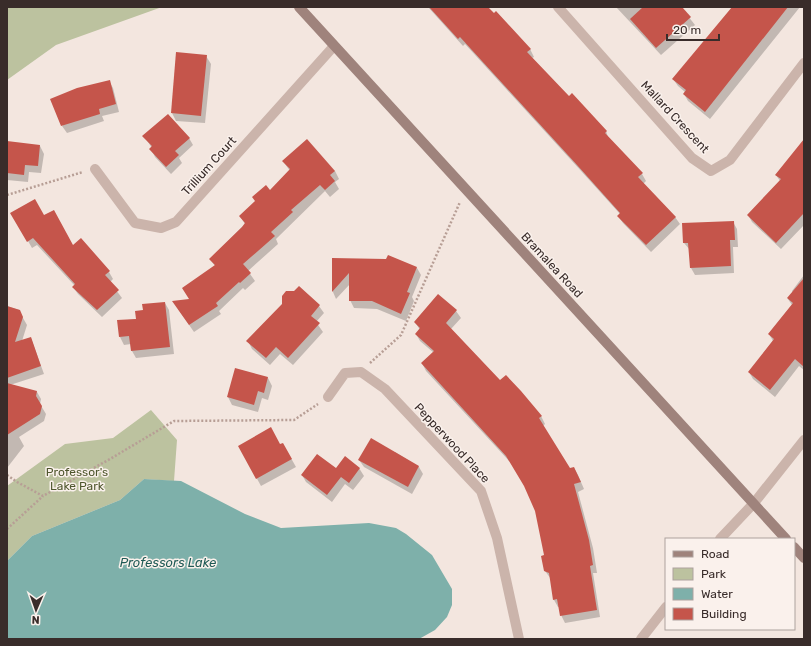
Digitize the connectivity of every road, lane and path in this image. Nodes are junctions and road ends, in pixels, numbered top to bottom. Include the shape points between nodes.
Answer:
1 (299, 7) edge
2 (558, 7) edge
3 (334, 46) junction
4 (804, 63) edge
5 (95, 169) joint
6 (466, 190) junction
7 (7, 195) edge
8 (361, 372) junction
9 (328, 397) joint
10 (804, 440) edge
11 (7, 475) edge
12 (43, 496) junction
13 (754, 503) junction
14 (7, 529) edge
15 (721, 538) edge
16 (785, 538) edge
17 (795, 548) edge
18 (804, 558) edge
19 (665, 608) edge
20 (519, 639) edge
21 (641, 639) edge

1 - 3 main road, Bramalea Road
2 - 4 street, Mallard Crescent via 692,158 711,171 730,160
3 - 5 street, Trillium Court via 176,222 161,228 135,223
3 - 6 main road, Bramalea Road
5 - 7 path
6 - 8 path via 401,335
6 - 13 main road, Bramalea Road
8 - 9 street via 345,373
8 - 20 street, Pepperwood Place via 385,389 481,491 497,538
9 - 12 path via 294,420 174,421 110,460
10 - 13 street
11 - 12 path
12 - 14 path
13 - 15 street
13 - 16 main road, Bramalea Road
17 - 18 main road
19 - 21 street

